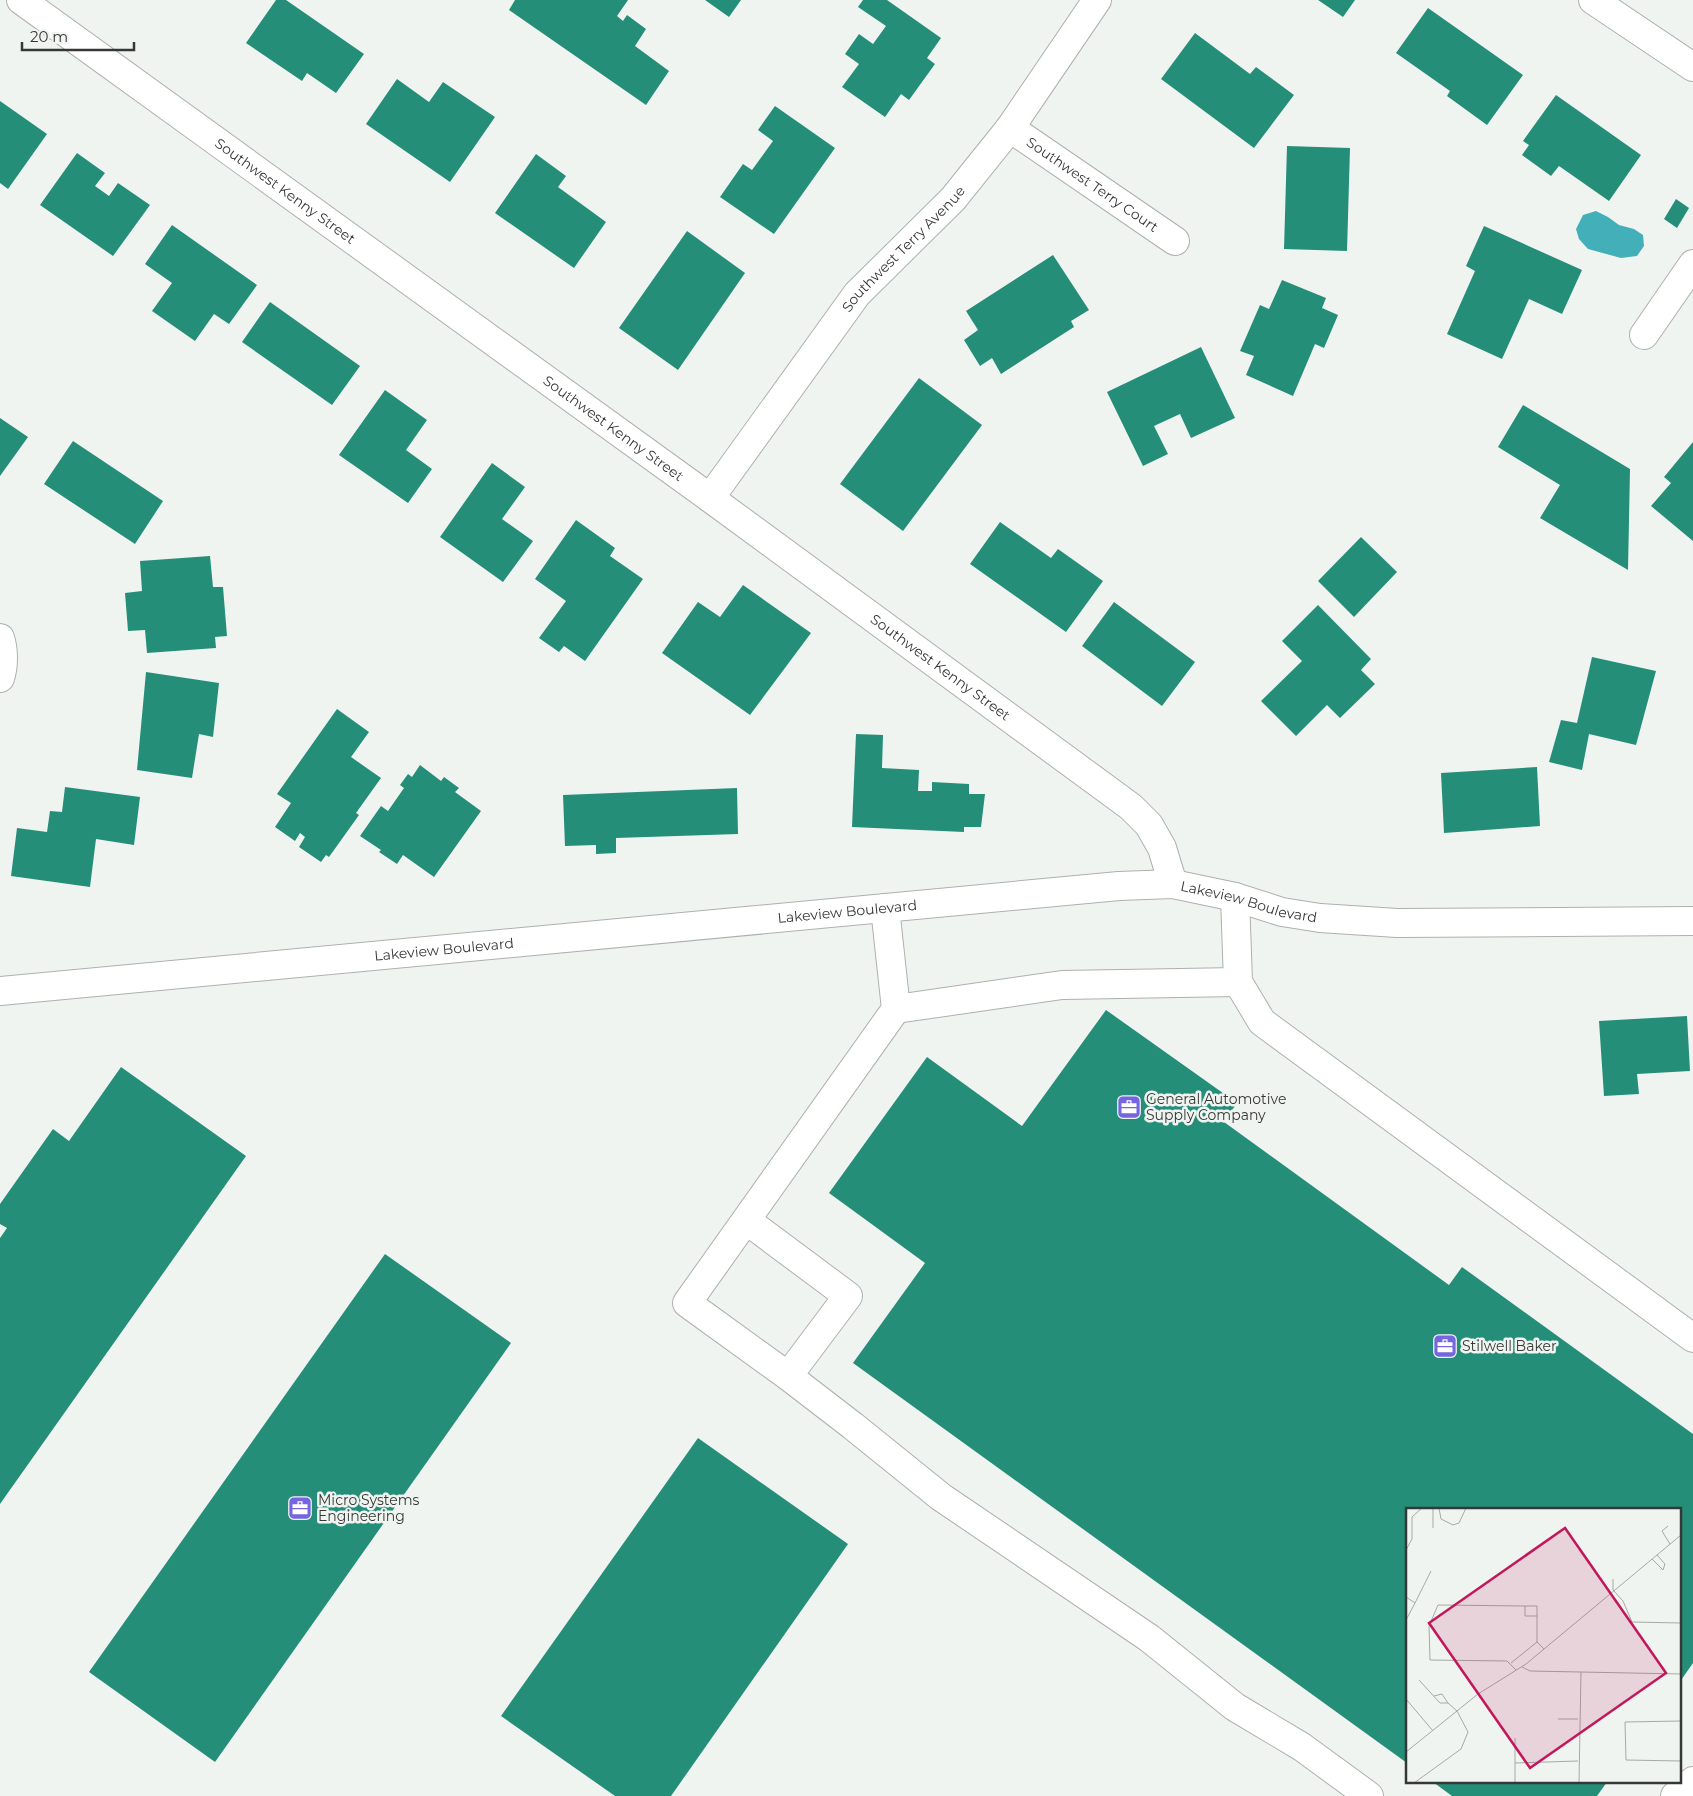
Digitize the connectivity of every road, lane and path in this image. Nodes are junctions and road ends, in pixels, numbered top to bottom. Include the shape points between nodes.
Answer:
1 (21, 0) edge
2 (1097, 0) edge
3 (1593, 0) edge
4 (1693, 67) edge
5 (1010, 128) junction
6 (1175, 241) dead end
7 (1693, 264) edge
8 (1644, 335) dead end
9 (710, 498) junction
10 (0, 638) edge
11 (0, 678) edge
12 (1173, 884) junction
13 (1235, 898) junction
14 (885, 908) junction
15 (1693, 921) edge
16 (1238, 982) junction
17 (0, 992) edge
18 (896, 1009) junction
19 (746, 1220) junction
20 (1693, 1338) edge
21 (788, 1376) junction
22 (1693, 1781) edge
23 (1369, 1796) edge
24 (1675, 1796) edge

1 - 9 street, Southwest Kenny Street
2 - 5 street, Southwest Terry Avenue
3 - 4 street
5 - 6 street, Southwest Terry Court
5 - 9 street, Southwest Terry Avenue via 953,199 857,294
7 - 8 street
9 - 12 street, Southwest Kenny Street via 1131,807 1149,825 1162,848
10 - 11 street
12 - 13 street, Lakeview Boulevard
12 - 14 street, Lakeview Boulevard
13 - 15 street, Lakeview Boulevard via 1282,912 1320,918 1397,923
13 - 16 street
14 - 17 street, Lakeview Boulevard
14 - 18 street
16 - 18 street via 1062,985
16 - 20 street via 1262,1022
18 - 19 street
19 - 21 street via 687,1304
19 - 21 street via 848,1296
21 - 23 street via 941,1497 1149,1638 1235,1707 1302,1747
22 - 24 street

